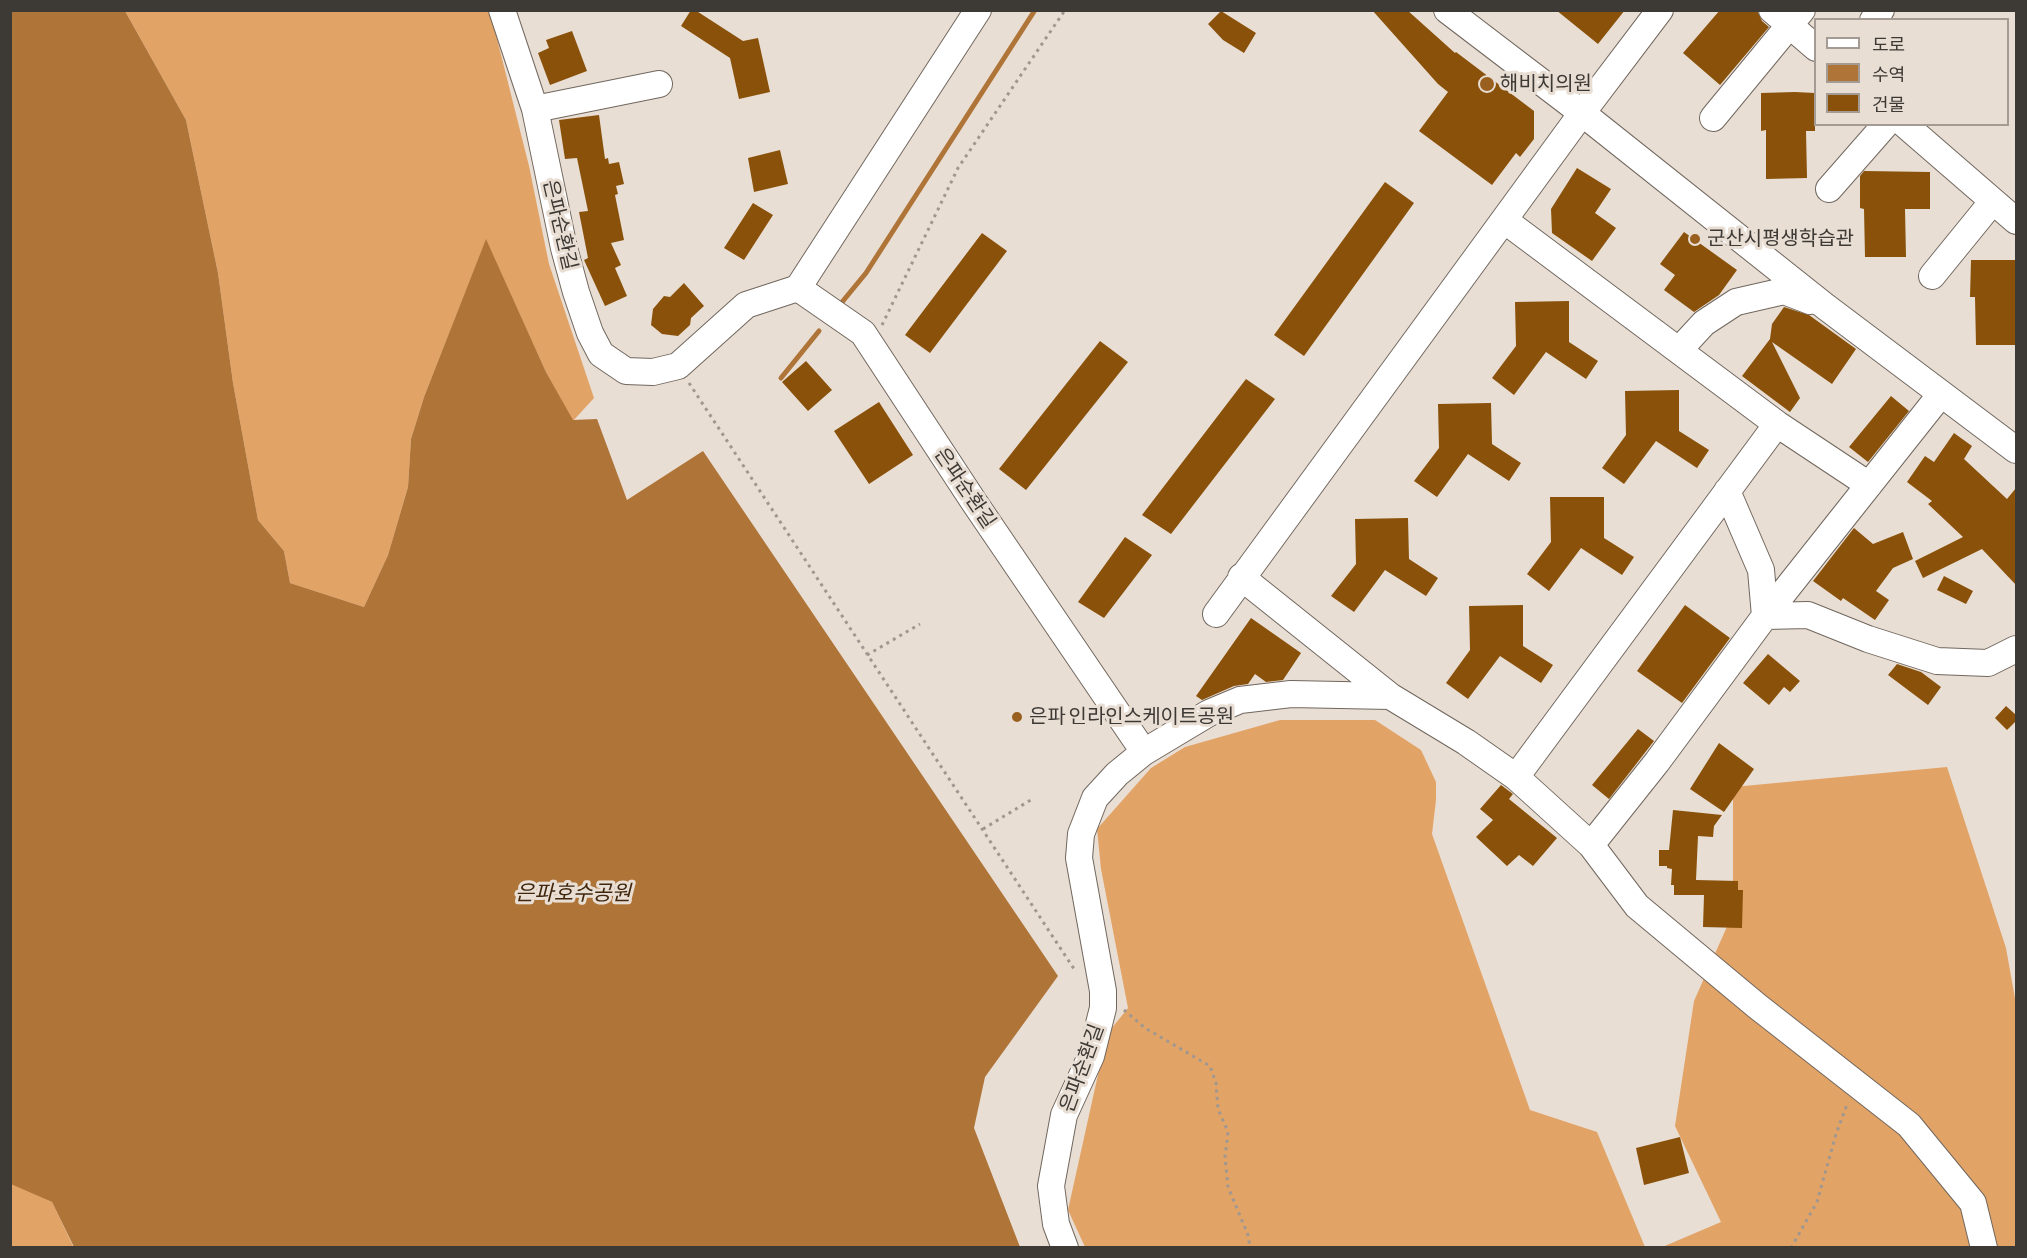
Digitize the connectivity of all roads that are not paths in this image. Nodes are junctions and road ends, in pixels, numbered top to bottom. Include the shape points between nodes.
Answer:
1 (502, 10) edge
2 (978, 10) edge
3 (1447, 10) edge
4 (1660, 10) edge
5 (1788, 16) edge
6 (1814, 29) edge
7 (1814, 47) edge
8 (659, 84) dead end
9 (535, 109) junction
10 (1582, 113) junction
11 (1713, 118) dead end
12 (1884, 126) edge
13 (1906, 126) edge
14 (1829, 189) dead end
15 (1993, 201) junction
16 (1504, 219) junction
17 (2016, 221) edge
18 (1932, 276) dead end
19 (798, 288) junction
20 (1826, 307) junction
21 (1679, 350) junction
22 (1941, 394) junction
23 (1777, 424) junction
24 (2016, 450) edge
25 (1869, 485) junction
26 (1727, 491) junction
27 (1241, 578) junction
28 (1216, 614) dead end
29 (1765, 616) junction
30 (2016, 649) edge
31 (1390, 696) junction
32 (1144, 753) junction
33 (1516, 777) junction
34 (1591, 845) junction
35 (1065, 1248) edge
36 (1984, 1248) edge

1 - 9 street, 은파순환길
2 - 19 street
3 - 10 street
4 - 10 street
5 - 6 street
5 - 7 street
5 - 11 street
8 - 9 street
9 - 19 street, 은파순환길 via 564,248 586,323 601,354 626,371 653,372 678,366 746,305
10 - 16 street
10 - 20 street
12 - 14 street
13 - 15 street
15 - 17 street
15 - 18 street
16 - 21 street
16 - 27 street
19 - 32 street, 은파순환길 via 863,333
20 - 21 street via 1784,291 1736,302 1704,323
20 - 22 street
21 - 23 street
22 - 24 street
22 - 25 street
23 - 25 street
23 - 26 street
25 - 29 street
26 - 29 street via 1761,570
26 - 33 street
27 - 28 street
27 - 31 street
29 - 30 street via 1808,615 1937,662 1988,663
29 - 34 street
31 - 32 street via 1291,694 1240,700 1209,713
31 - 33 street
32 - 35 street, 은파순환길 via 1095,798 1081,834 1078,858 1103,1008 1091,1056 1064,1115 1051,1186 1056,1224
33 - 34 street
34 - 36 street via 1637,906 1909,1125 1973,1203

